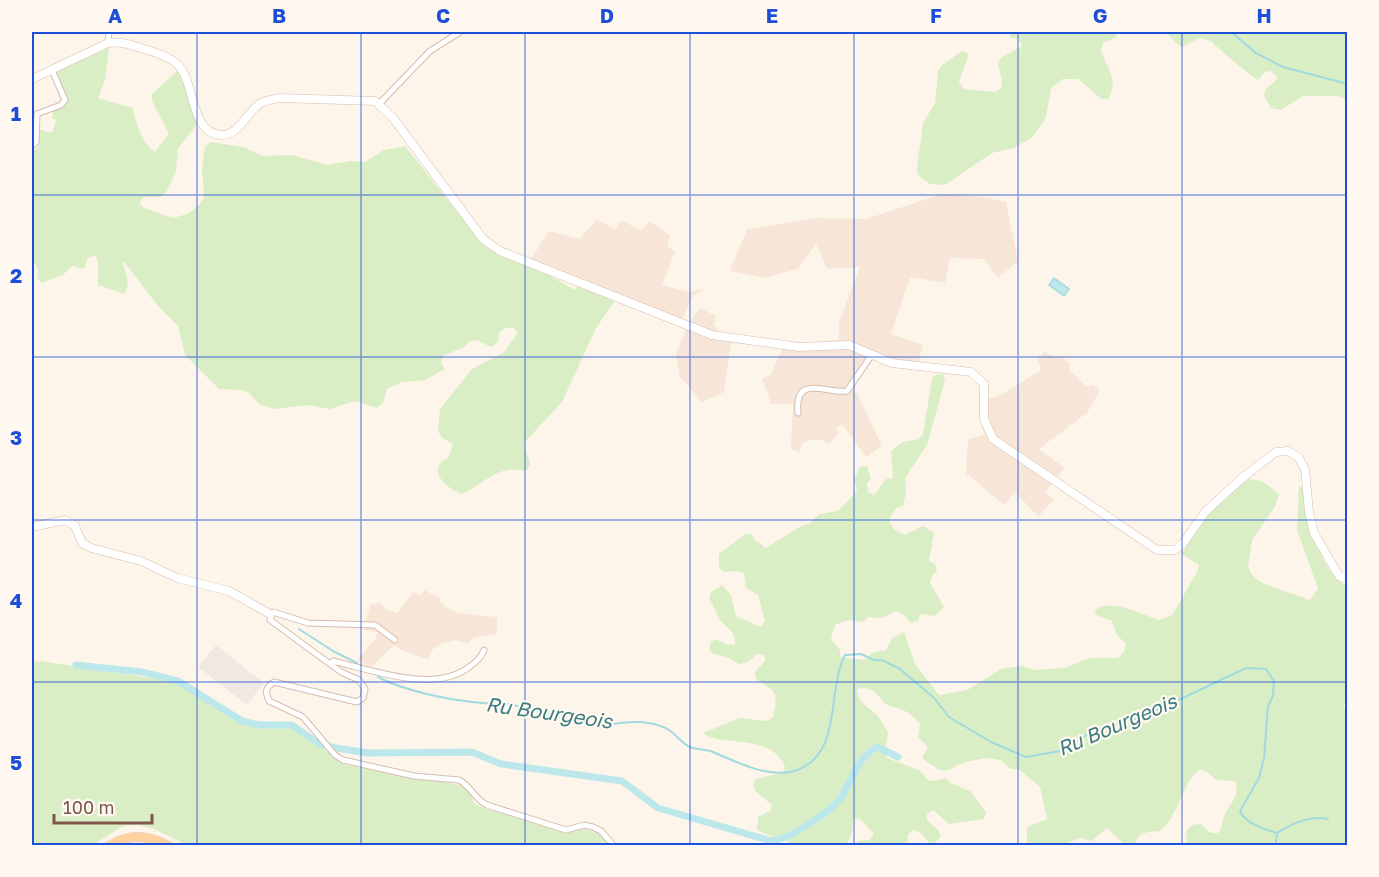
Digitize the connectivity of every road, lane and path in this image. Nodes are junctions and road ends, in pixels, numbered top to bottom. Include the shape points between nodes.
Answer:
1 (109, 32) edge
2 (460, 32) edge
3 (108, 43) junction
4 (52, 70) junction
5 (32, 79) edge
6 (380, 103) junction
7 (32, 146) edge
8 (871, 356) junction
9 (798, 413) dead end
10 (32, 526) edge
11 (1347, 580) edge
12 (270, 614) junction
13 (395, 640) dead end
14 (484, 650) dead end
15 (331, 663) junction
16 (109, 846) edge
17 (169, 846) edge
18 (614, 846) edge

1 - 3 street
2 - 6 street via 430,51
3 - 4 main road
3 - 6 main road via 119,42 163,55 177,64 201,123 222,135 236,129 263,102 280,98
4 - 5 main road
4 - 7 street via 65,100 37,114 36,142
6 - 8 main road via 483,239 500,251 712,335 799,347 849,345
8 - 9 street via 847,391 806,389 797,405
8 - 11 main road via 892,363 976,374 984,384 984,419 993,439 1157,550 1175,550 1205,512 1242,478 1276,452 1288,451 1305,468 1314,533 1339,576
10 - 12 main road via 65,520 75,526 82,543 91,548 141,561 177,578 229,591
12 - 13 street via 277,612 324,625 375,625
12 - 15 street via 270,620
14 - 15 street via 458,675 446,679 386,675
15 - 18 street via 359,680 365,689 363,698 357,702 274,682 266,693 269,701 303,717 330,749 349,762 414,776 459,780 479,802 566,830 593,827
16 - 17 main road via 136,836 153,838

